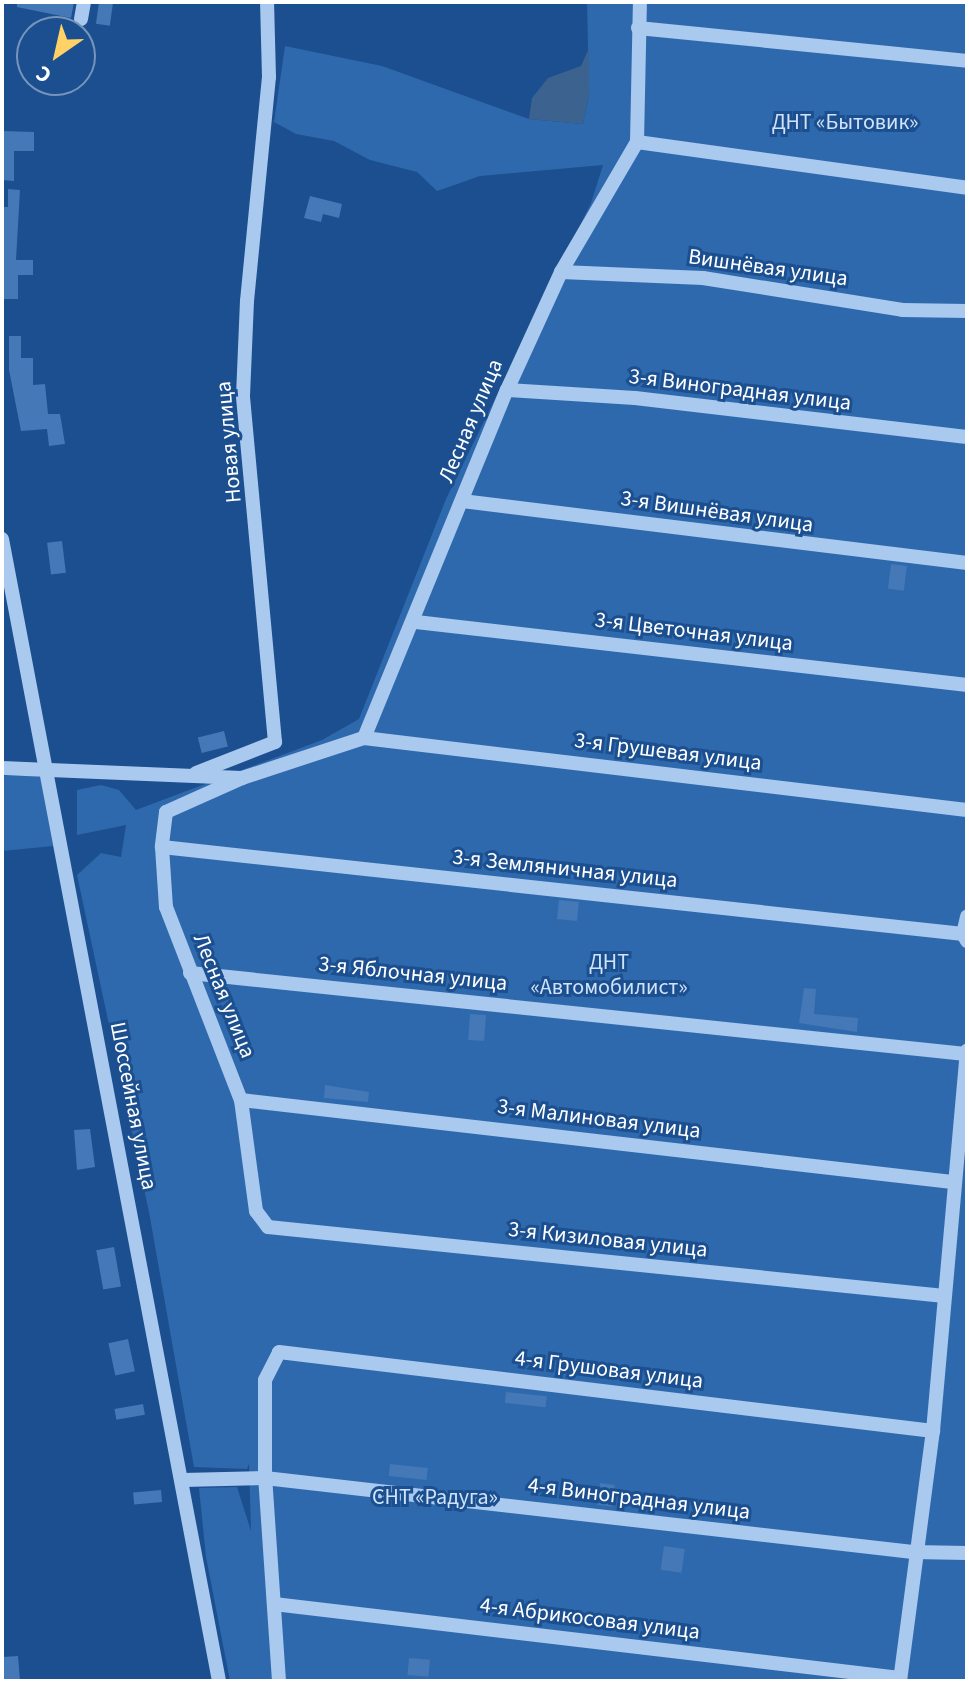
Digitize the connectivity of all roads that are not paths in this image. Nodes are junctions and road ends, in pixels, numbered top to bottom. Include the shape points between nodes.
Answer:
1 (267, 2) edge
2 (640, 2) edge
3 (638, 28) junction
4 (967, 61) edge
5 (637, 142) junction
6 (967, 188) edge
7 (561, 272) junction
8 (967, 311) edge
9 (507, 390) junction
10 (967, 437) edge
11 (462, 501) junction
12 (2, 539) edge
13 (967, 563) edge
14 (416, 622) junction
15 (967, 685) edge
16 (364, 738) junction
17 (48, 767) junction
18 (2, 768) edge
19 (193, 775) junction
20 (242, 778) junction
21 (967, 810) edge
22 (162, 847) junction
23 (967, 916) edge
24 (965, 938) edge
25 (190, 973) junction
26 (966, 1052) edge
27 (241, 1100) junction
28 (952, 1182) junction
29 (268, 1227) joint
30 (944, 1296) junction
31 (933, 1431) junction
32 (265, 1478) junction
33 (183, 1480) junction
34 (913, 1552) junction
35 (967, 1553) edge
36 (274, 1604) junction
37 (900, 1680) edge
38 (219, 1681) edge
39 (279, 1681) edge

1 - 19 street, Новая улица via 269,77 243,396 275,742
2 - 3 street, Лесная улица
3 - 4 street
3 - 5 street, Лесная улица
5 - 6 street
5 - 7 street, Лесная улица
7 - 8 street, Вишнёвая улица via 703,278 902,310
7 - 9 street, Лесная улица
9 - 10 street, 3-я Виноградная улица via 635,398
9 - 11 street, Лесная улица
11 - 13 street, 3-я Вишнёвая улица
11 - 14 street, Лесная улица
12 - 17 street, Шоссейная улица
14 - 15 street, 3-я Цветочная улица
14 - 16 street, Лесная улица
16 - 20 street, Лесная улица
16 - 21 street, 3-я Грушевая улица
17 - 18 street, Лесная улица
17 - 19 street, Лесная улица
17 - 33 street, Шоссейная улица
19 - 20 street, Лесная улица
20 - 22 street, Лесная улица via 166,812
22 - 24 street, 3-я Земляничная улица
22 - 25 street, Лесная улица via 166,907
23 - 24 street
25 - 26 street, 3-я Яблочная улица
25 - 27 street, Лесная улица
26 - 28 street
27 - 28 street, 3-я Малиновая улица
27 - 29 street, Лесная улица via 256,1211
28 - 30 street
29 - 30 street, 3-я Кизиловая улица
30 - 31 street
31 - 32 street, 4-я Грушовая улица via 279,1352 265,1380
31 - 34 street
32 - 33 street, 4-я Виноградная улица
32 - 34 street, 4-я Виноградная улица
32 - 36 street
33 - 38 street, Шоссейная улица
34 - 35 street, 4-я Виноградная улица
34 - 37 street
36 - 37 street, 4-я Абрикосовая улица
36 - 39 street

